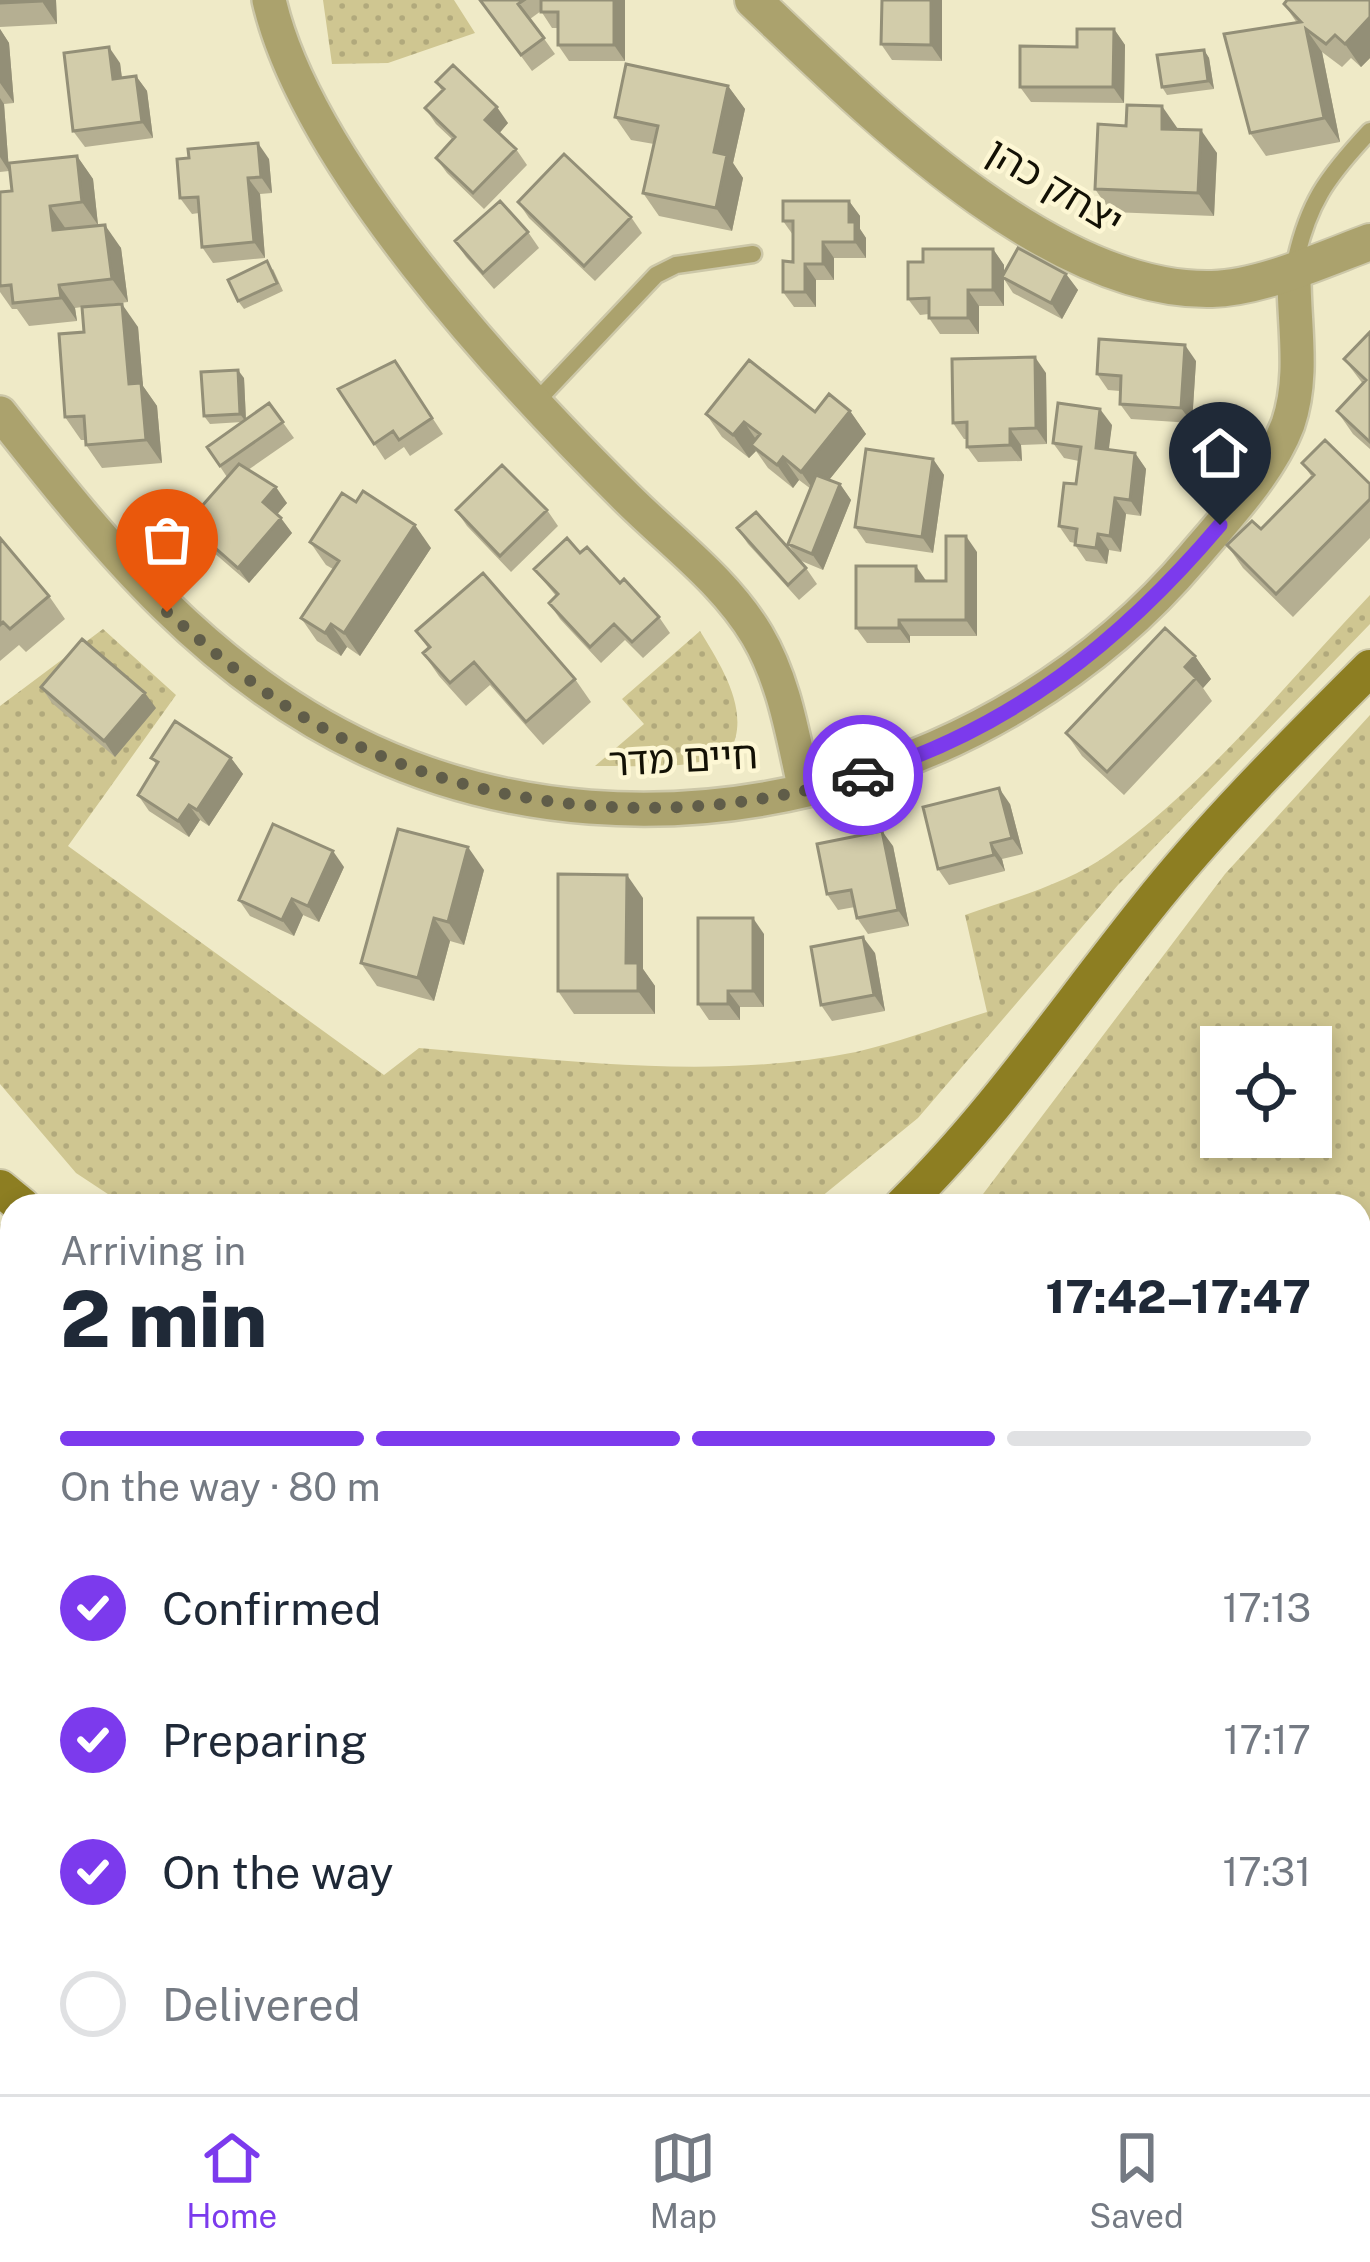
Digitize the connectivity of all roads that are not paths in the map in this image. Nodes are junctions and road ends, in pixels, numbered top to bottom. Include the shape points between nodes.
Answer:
1 (269, 0) edge
2 (753, 0) edge
3 (1370, 130) edge
4 (1370, 242) edge
5 (753, 254) dead end
6 (1294, 271) junction
7 (535, 403) junction
8 (0, 413) edge
9 (1370, 668) edge
10 (806, 790) junction
11 (914, 1194) edge

1 - 7 street via 289,62 363,186
2 - 6 street, יצחק כהן via 916,144 1055,243 1178,286 1216,289
3 - 6 lane via 1305,216
4 - 6 street, יצחק כהן
5 - 7 lane via 656,275
6 - 10 street, חיים מדר via 1297,380 1283,436 1220,525 1148,606 1048,689 984,728
7 - 10 street via 749,622 778,680
8 - 10 street, חיים מדר via 167,612 298,714 373,752 537,800 628,808 725,806
9 - 11 main road via 1148,906 994,1110

